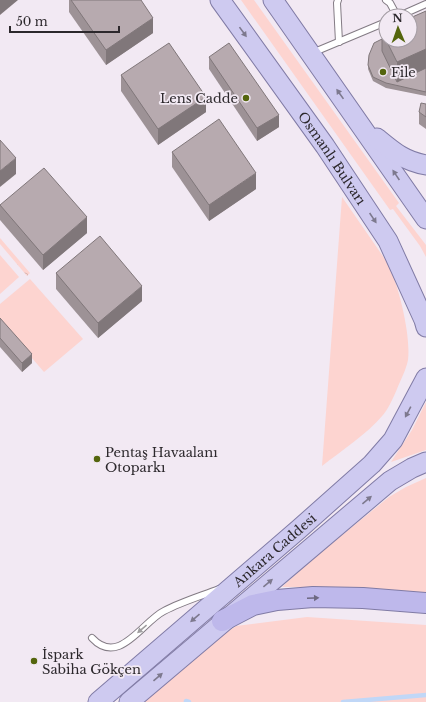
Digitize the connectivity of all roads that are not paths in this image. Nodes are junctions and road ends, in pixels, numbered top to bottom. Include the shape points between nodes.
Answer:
1 (220, 0) edge
2 (273, 0) edge
3 (338, 0) edge
4 (386, 0) edge
5 (426, 4) edge
6 (393, 8) edge
7 (417, 8) edge
8 (378, 25) edge
9 (339, 42) junction
10 (311, 53) junction
11 (362, 126) junction
12 (426, 164) edge
13 (426, 219) edge
14 (426, 327) edge
15 (426, 378) edge
16 (426, 462) edge
17 (239, 581) junction
18 (426, 603) edge
19 (222, 621) junction
20 (92, 638) dead end
21 (98, 702) edge
22 (129, 702) edge

1 -> 14 main road, Osmanlı Bulvarı via 325,146 388,241
2 - 10 main road
3 - 9 lane
4 - 6 lane
5 - 7 lane
8 - 9 lane
9 - 10 lane
11 -> 10 main road
11 - 12 main road via 396,153 412,162
13 -> 11 main road
15 -> 17 main road, Ankara Caddesi via 393,440 372,464
19 -> 16 main road, Ankara Caddesi via 390,481
17 -> 20 lane via 163,611 116,648 103,647
17 -> 21 main road, Ankara Caddesi
19 -> 18 highway via 253,605 277,600 313,597 363,598
22 -> 19 main road, Ankara Caddesi

